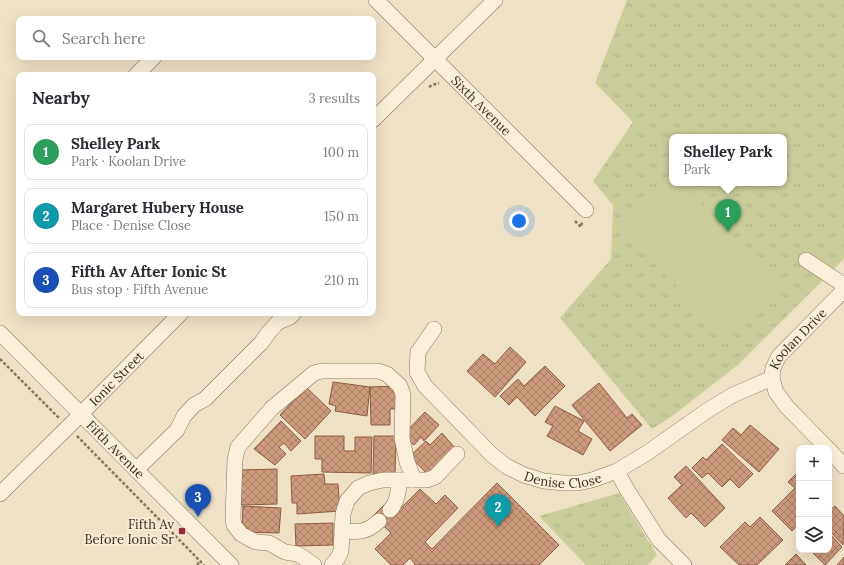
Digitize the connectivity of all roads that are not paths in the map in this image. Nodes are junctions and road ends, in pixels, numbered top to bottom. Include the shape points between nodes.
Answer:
1 (376, 0) edge
2 (495, 0) edge
3 (435, 59) junction
4 (151, 60) edge
5 (139, 72) edge
6 (376, 117) edge
7 (586, 210) dead end
8 (806, 260) dead end
9 (844, 285) edge
10 (844, 290) edge
11 (178, 316) edge
12 (291, 316) edge
13 (434, 329) dead end
14 (0, 333) edge
15 (772, 378) junction
16 (81, 414) junction
17 (824, 445) edge
18 (832, 453) edge
19 (457, 454) dead end
20 (844, 466) edge
21 (136, 470) junction
22 (617, 471) junction
23 (405, 480) junction
24 (0, 494) edge
25 (390, 510) dead end
26 (379, 521) dead end
27 (342, 530) junction
28 (231, 565) edge
29 (314, 565) edge
30 (332, 565) edge
31 (684, 565) edge

1 - 3 street, Sixth Avenue
2 - 3 street
3 - 6 street
3 - 7 street, Sixth Avenue
4 - 5 street
8 - 9 street
10 - 15 street, Koolan Drive via 779,356 773,368
11 - 16 street, Ionic Street
12 - 21 street via 278,322 261,343 205,399 194,405 184,416 177,430
13 - 22 street, Denise Close via 418,352 417,372 425,386 492,455 506,466 544,481 563,483 592,480
14 - 16 street, Fifth Avenue
15 - 17 street, Koolan Drive via 776,392 787,407
15 - 22 street, Denise Close via 733,395
16 - 21 street, Fifth Avenue
16 - 24 street, Ionic Street
18 - 20 street
19 - 23 street via 435,477 427,480
21 - 28 street, Fifth Avenue
22 - 31 street via 659,540
23 - 25 street
23 - 27 street via 383,480 358,488 348,501 343,514
23 - 29 street via 412,474 402,438 403,395 400,386 387,374 378,371 314,373 272,408 238,447 236,453 234,525 241,534 256,542 269,543 285,552 298,554
26 - 27 street via 372,527 358,532
27 - 30 street via 341,551

